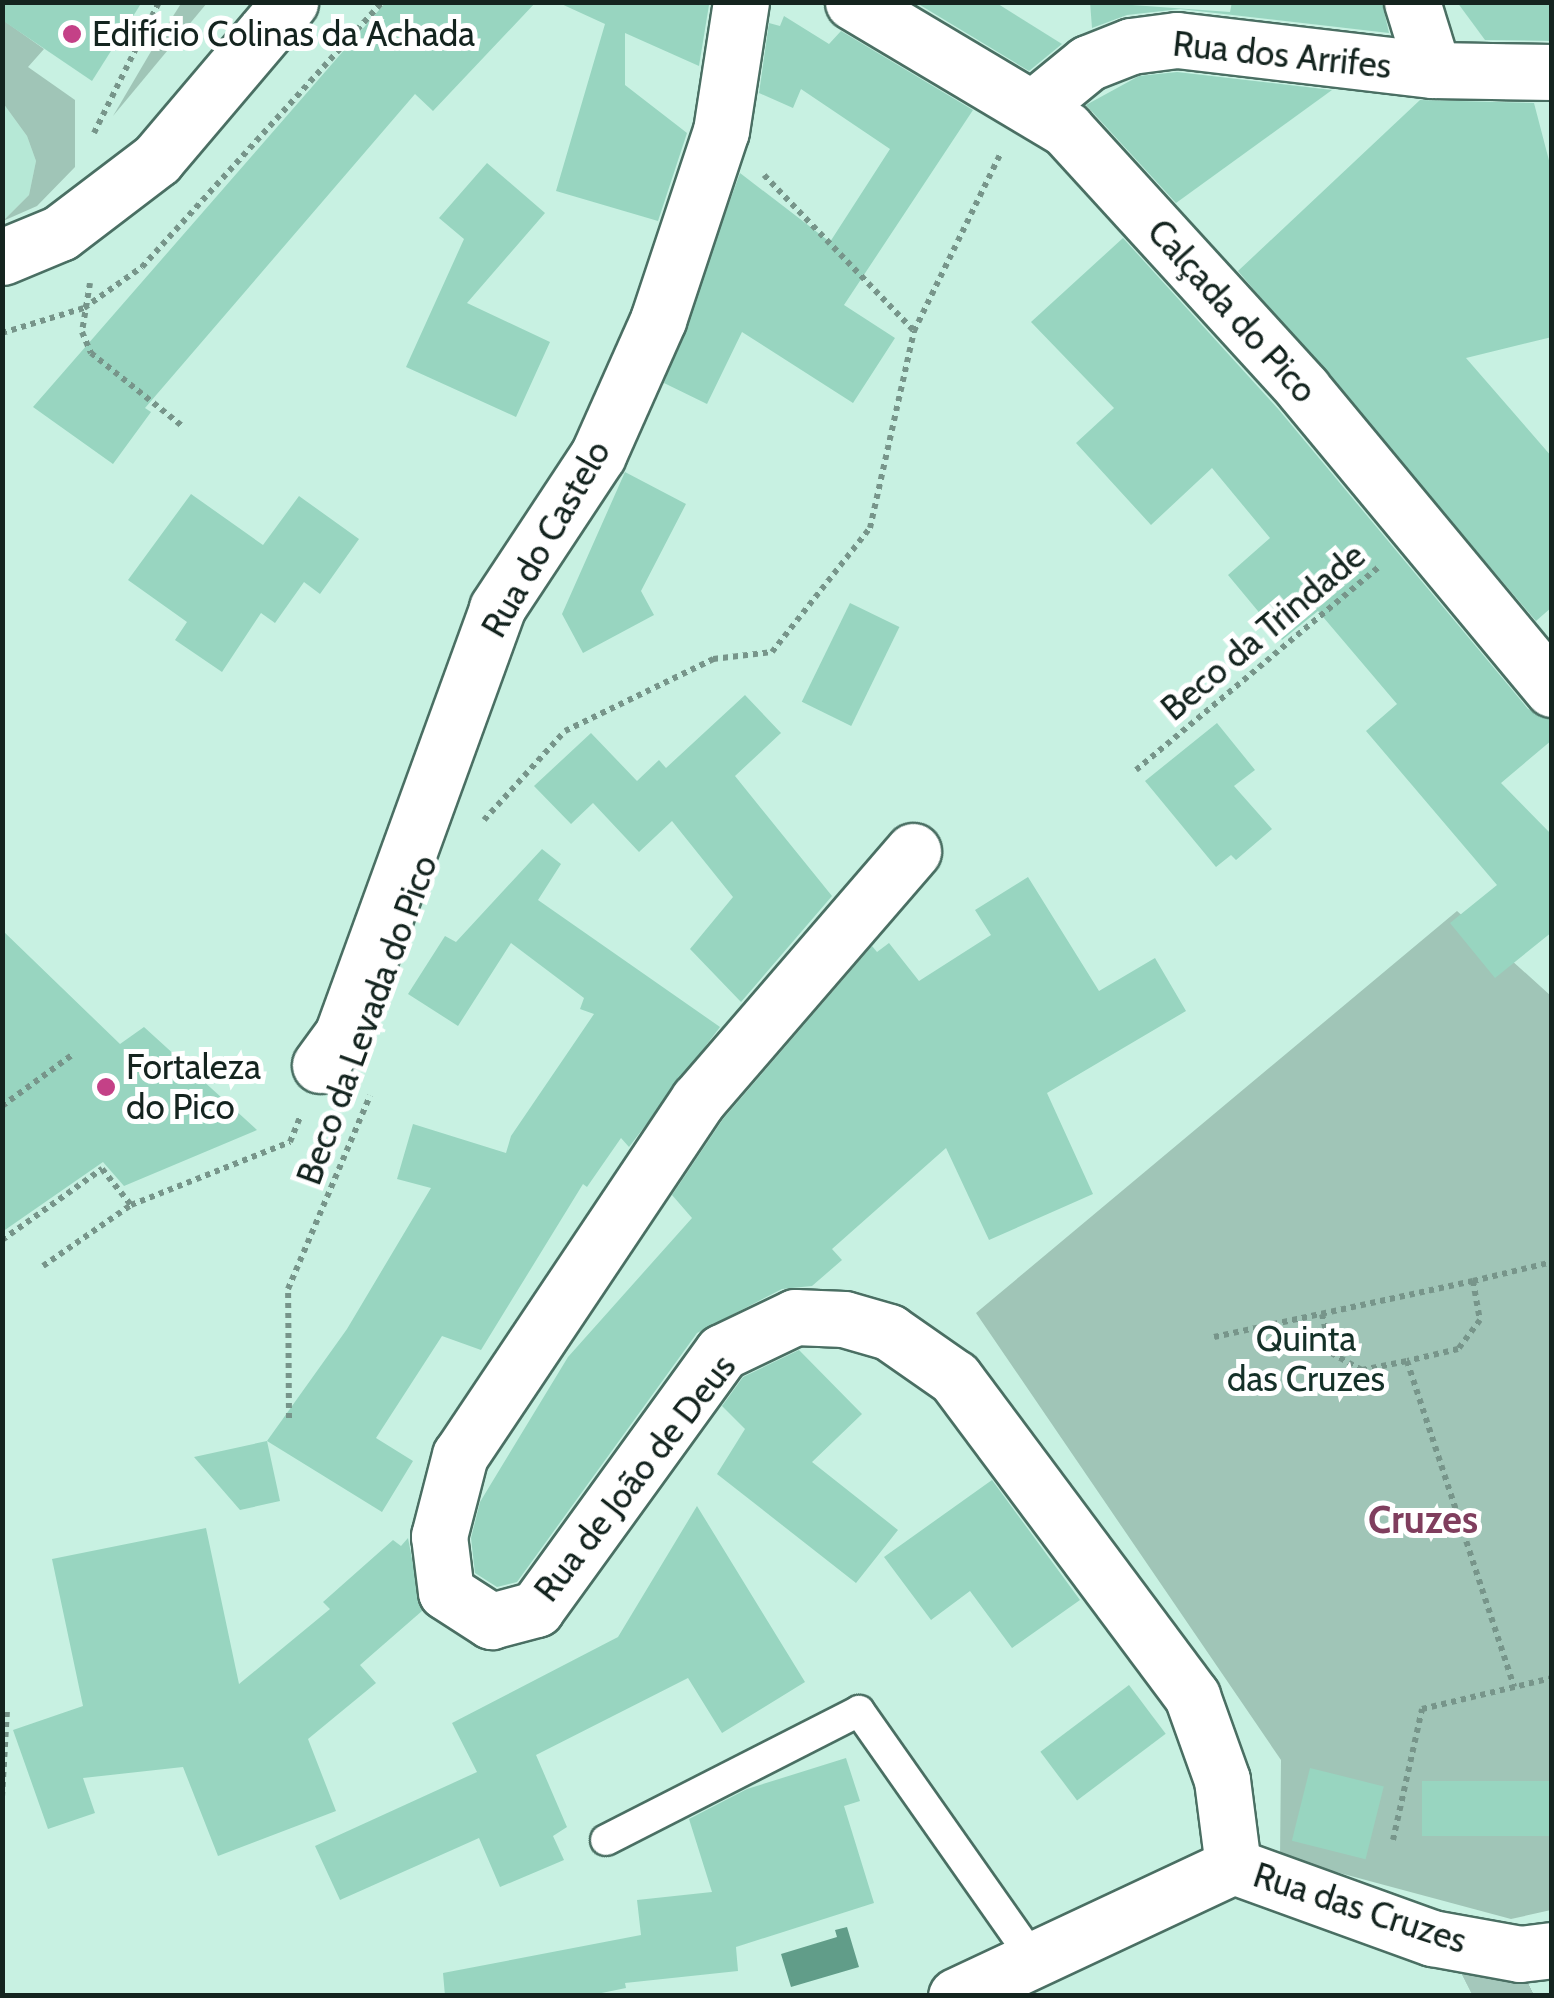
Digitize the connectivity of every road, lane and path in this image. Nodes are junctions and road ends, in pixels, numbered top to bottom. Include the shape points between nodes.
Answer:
1 (159, 2) edge
2 (290, 2) edge
3 (382, 2) edge
4 (741, 2) edge
5 (853, 2) edge
6 (1412, 2) edge
7 (1433, 70) junction
8 (1552, 72) edge
9 (1029, 106) junction
10 (721, 131) junction
11 (89, 144) dead end
12 (2, 256) edge
13 (84, 308) junction
14 (914, 330) junction
15 (2, 334) edge
16 (182, 426) dead end
17 (1422, 531) junction
18 (1552, 689) edge
19 (1136, 770) dead end
20 (476, 828) dead end
21 (912, 851) dead end
22 (72, 1055) dead end
23 (320, 1065) joint
24 (376, 1078) dead end
25 (2, 1106) edge
26 (130, 1205) junction
27 (2, 1240) edge
28 (1552, 1262) edge
29 (43, 1266) dead end
30 (1472, 1281) junction
31 (1322, 1314) junction
32 (1214, 1337) dead end
33 (1407, 1361) junction
34 (288, 1418) dead end
35 (1552, 1678) edge
36 (1514, 1687) junction
37 (7, 1710) dead end
38 (2, 1797) edge
39 (606, 1840) dead end
40 (1393, 1840) dead end
41 (1232, 1866) junction
42 (1552, 1950) edge
43 (1033, 1958) junction
44 (956, 1996) edge

1 - 11 path
2 - 12 street via 157,159 60,233
3 - 13 path via 142,267
4 - 10 street, Rua do Castelo
5 - 9 street, Calçada do Pico
6 - 7 street
7 - 8 street, Rua dos Arrifes
7 - 9 street, Rua dos Arrifes via 1177,40 1132,46 1088,63
9 - 14 path, Beco da Levada do Pico
9 - 17 street, Calçada do Pico via 1066,128 1182,253
10 - 14 path
10 - 23 street, Rua do Castelo via 658,320 598,455 497,608 342,1035
13 - 15 path
13 - 16 path via 82,332 91,353
14 - 20 path, Beco da Levada do Pico via 870,528 772,652 713,659 565,731
17 - 18 street, Calçada do Pico
17 - 19 path, Beco da Trindade
21 - 41 street, Rua de João de Deus via 698,1100 460,1455 439,1536 446,1592 491,1622 536,1609 722,1352 794,1317 844,1319 888,1332 955,1378 1192,1696 1222,1780
22 - 25 path
23 - 26 path via 290,1142
24 - 34 path, Beco da Levada do Pico via 288,1288
26 - 27 path via 102,1169
26 - 29 path
28 - 30 path
30 - 31 path
30 - 33 path via 1480,1320 1458,1349
31 - 32 path
31 - 33 path via 1331,1353 1362,1370
33 - 36 path
35 - 36 path
36 - 40 path via 1422,1708
37 - 38 path
39 - 43 lane via 859,1711
41 - 42 street, Rua das Cruzes via 1432,1938 1520,1954
41 - 43 street, Rua das Cruzes
43 - 44 street, Rua das Cruzes

